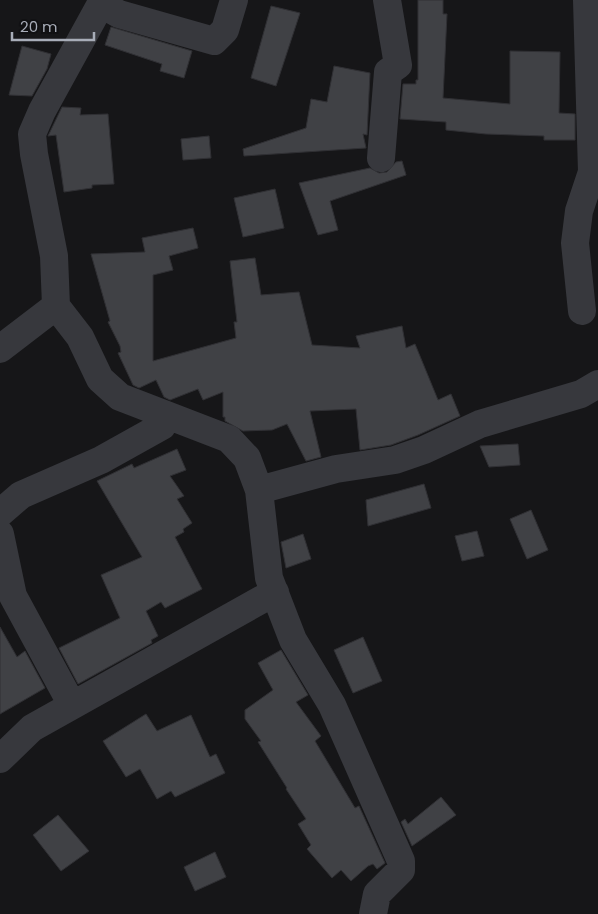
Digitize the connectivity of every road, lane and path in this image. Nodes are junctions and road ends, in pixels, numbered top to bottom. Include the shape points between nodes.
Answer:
1 (234, 0) edge
2 (387, 0) edge
3 (586, 0) edge
4 (102, 2) edge
5 (381, 158) dead end
6 (56, 306) junction
7 (582, 311) dead end
8 (0, 349) edge
9 (598, 384) edge
10 (165, 415) junction
11 (259, 490) junction
12 (0, 513) edge
13 (0, 534) edge
14 (275, 592) junction
15 (72, 705) junction
16 (0, 759) edge
17 (373, 914) edge

1 - 4 street via 225,30 214,42 119,14
2 - 5 street via 398,65 388,72
3 - 7 street via 592,172 579,210 575,242
4 - 6 street via 32,134 54,256
6 - 8 street
6 - 10 street via 80,337 100,379 120,397
9 - 11 street via 581,394 480,424 395,460 336,469
10 - 11 street via 229,439 248,458
10 - 12 street via 162,426 101,460 21,495
11 - 14 street via 269,578
13 - 15 street via 13,596
14 - 15 street
14 - 17 street via 293,640 332,705 400,861 400,870 377,894
15 - 16 street via 32,728

